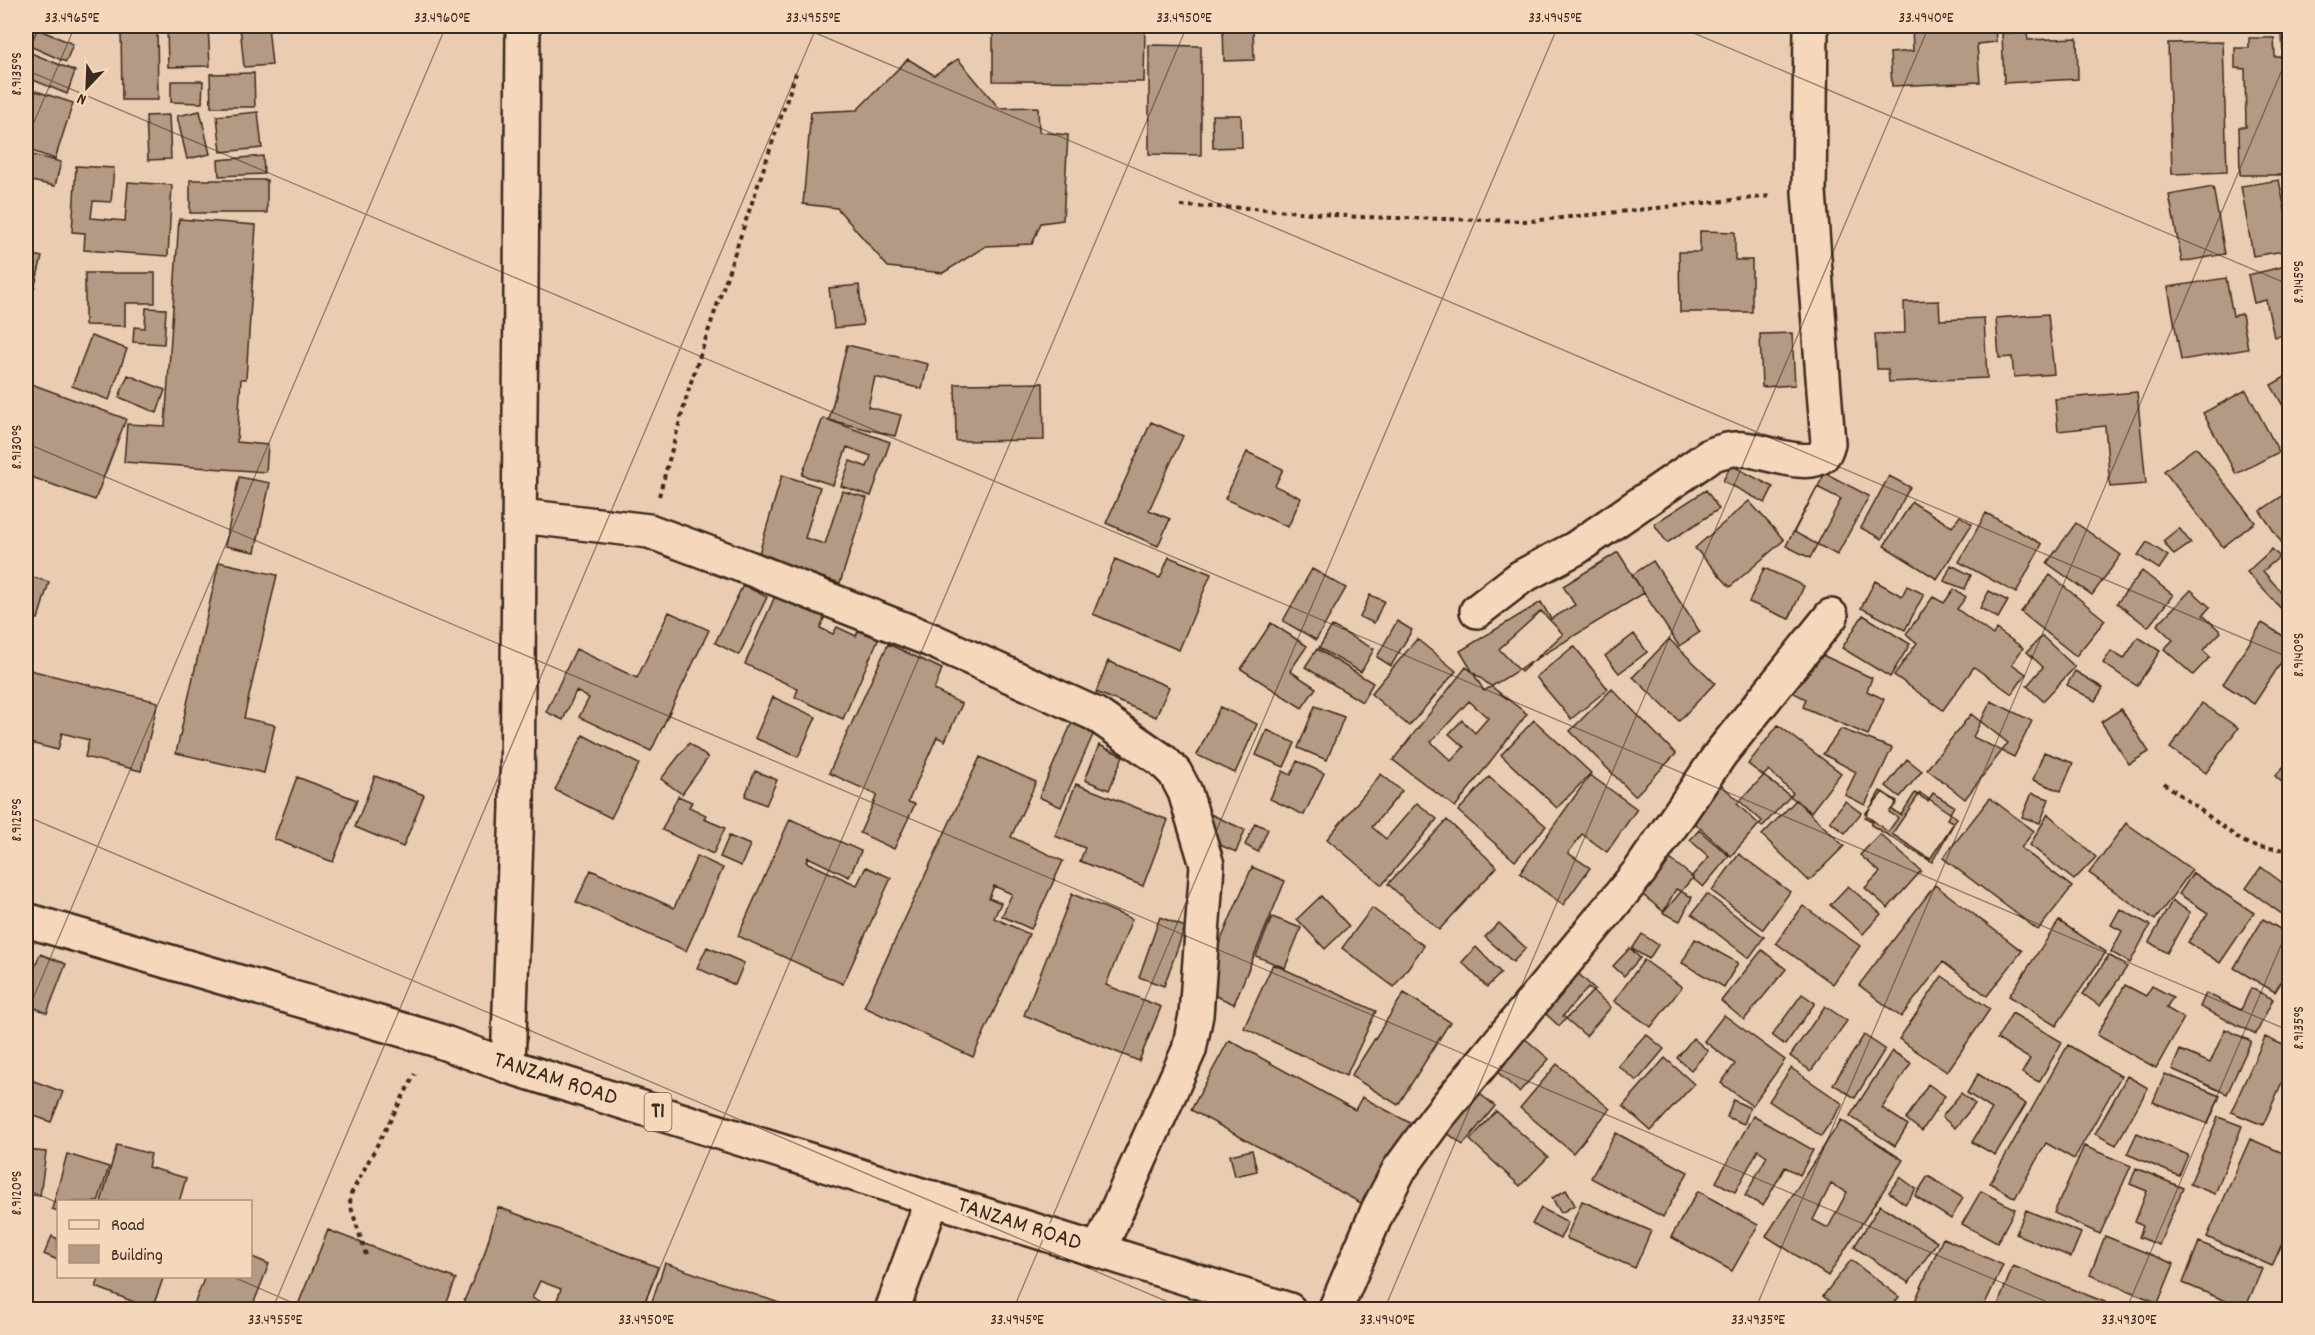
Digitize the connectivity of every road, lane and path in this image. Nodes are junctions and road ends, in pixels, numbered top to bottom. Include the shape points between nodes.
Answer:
1 (523, 26) edge
2 (1811, 26) edge
3 (796, 73) dead end
4 (1809, 192) junction
5 (1181, 206) dead end
6 (521, 516) junction
7 (649, 531) junction
8 (1477, 611) dead end
9 (1831, 616) dead end
10 (2164, 783) dead end
11 (2289, 850) edge
12 (26, 920) edge
13 (434, 1039) junction
14 (508, 1066) junction
15 (933, 1198) junction
16 (1099, 1251) junction
17 (366, 1255) dead end
18 (892, 1310) edge
19 (1289, 1310) edge
20 (1335, 1310) edge

1 - 6 main road
2 - 4 main road
3 - 7 path via 690,386
4 - 5 path via 1531,221 1358,217
4 - 8 main road via 1828,443 1821,456 1805,461 1744,449 1727,449 1711,455 1576,548 1521,577
6 - 7 main road
6 - 14 main road
7 - 16 main road via 931,640 1095,714 1175,773 1185,792 1207,865 1196,1015 1189,1050
9 - 20 main road via 1721,753 1640,871 1405,1161 1378,1210
10 - 11 path via 2242,841 2256,847
12 - 13 main road, TANZAM ROAD / T1
13 - 14 main road, TANZAM ROAD / T1
13 - 17 path via 351,1194 350,1204
14 - 15 main road, TANZAM ROAD / T1
15 - 16 main road, TANZAM ROAD / T1
15 - 18 main road
16 - 19 main road, TANZAM ROAD / T1

